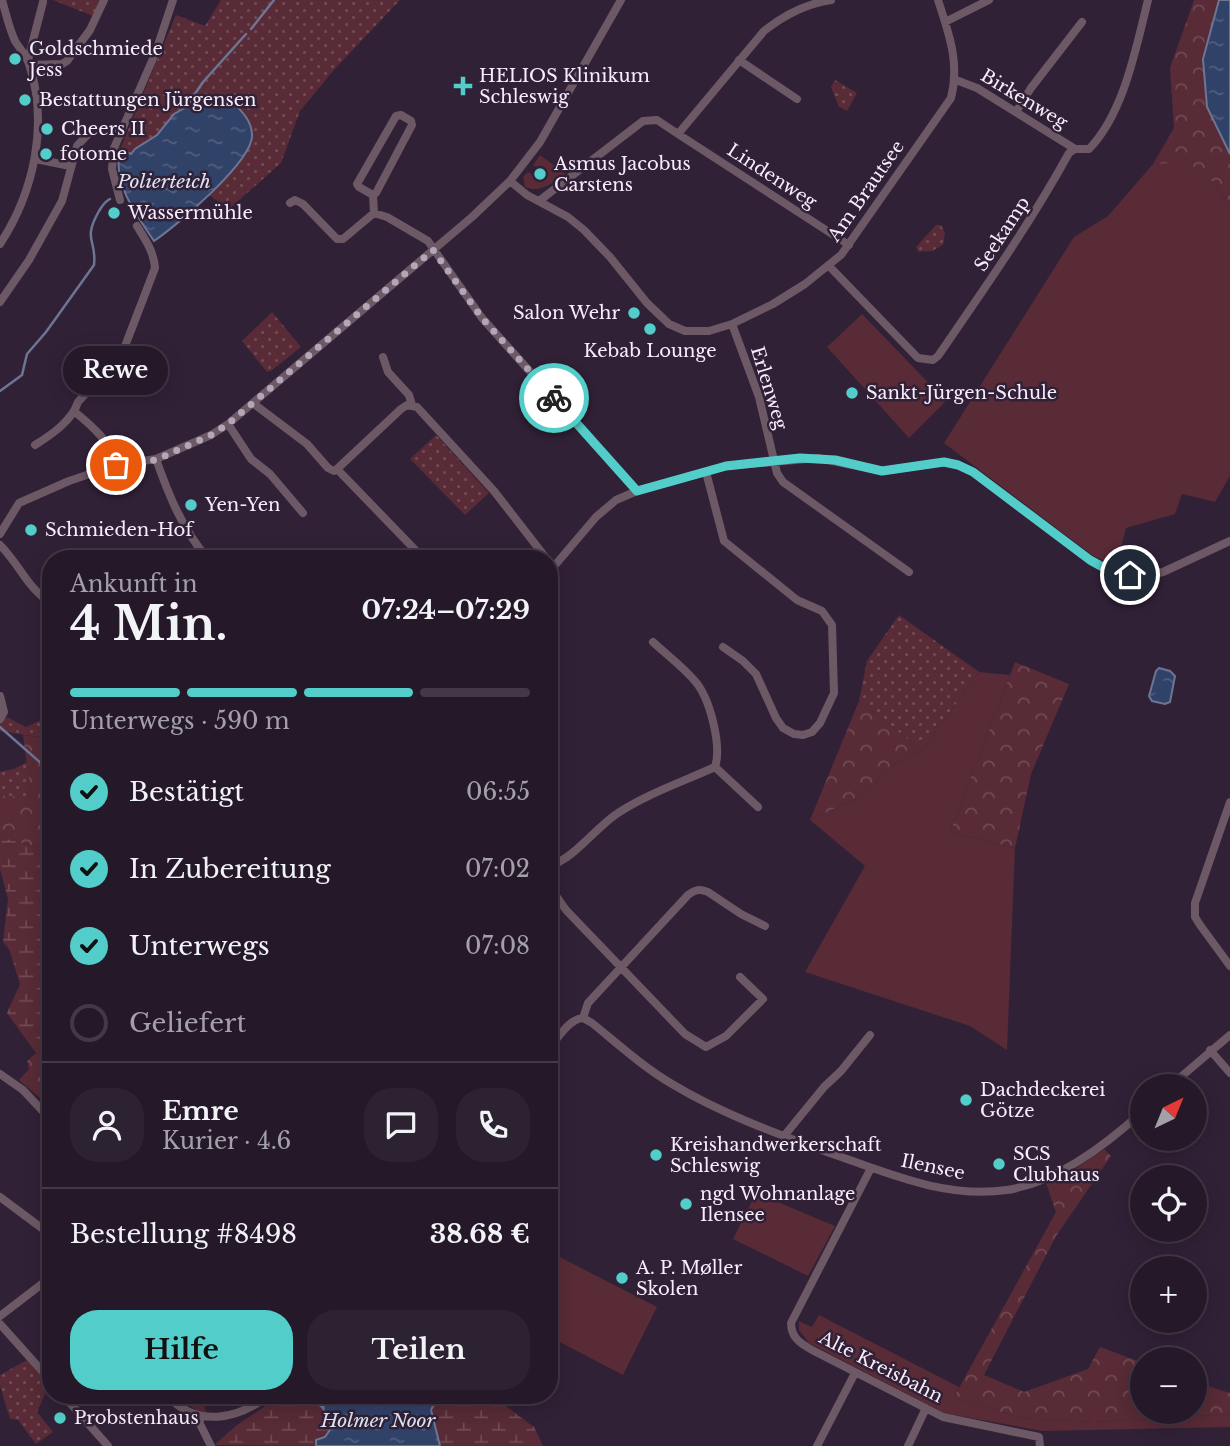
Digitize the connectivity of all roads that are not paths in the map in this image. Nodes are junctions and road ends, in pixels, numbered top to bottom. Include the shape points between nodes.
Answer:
1 (2, 0) edge
2 (104, 0) edge
3 (173, 0) edge
4 (621, 0) edge
5 (831, 0) edge
6 (937, 0) edge
7 (989, 0) edge
8 (1148, 0) edge
9 (821, 1) edge
10 (43, 2) dead end
11 (945, 22) junction
12 (1082, 22) dead end
13 (739, 60) junction
14 (29, 63) junction
15 (956, 80) junction
16 (797, 99) dead end
17 (1016, 112) junction
18 (121, 134) junction
19 (678, 134) junction
20 (1075, 149) junction
21 (36, 159) junction
22 (71, 166) junction
23 (510, 181) junction
24 (373, 194) junction
25 (120, 200) dead end
26 (539, 201) junction
27 (290, 203) dead end
28 (374, 214) junction
29 (137, 226) dead end
30 (0, 244) edge
31 (849, 245) junction
32 (433, 250) junction
33 (829, 265) junction
34 (2, 299) edge
35 (732, 324) junction
36 (383, 357) dead end
37 (254, 404) junction
38 (412, 405) junction
39 (75, 412) junction
40 (228, 424) junction
41 (35, 445) dead end
42 (156, 460) junction
43 (774, 462) junction
44 (116, 465) junction
45 (337, 469) junction
46 (706, 472) junction
47 (637, 491) junction
48 (303, 513) dead end
49 (0, 534) edge
50 (1230, 541) edge
51 (0, 545) edge
52 (201, 550) edge
53 (415, 550) edge
54 (541, 550) edge
55 (558, 559) edge
56 (909, 572) dead end
57 (42, 596) edge
58 (653, 642) dead end
59 (723, 647) dead end
60 (0, 696) edge
61 (0, 719) edge
62 (715, 767) junction
63 (1230, 802) edge
64 (758, 807) dead end
65 (558, 862) edge
66 (558, 899) edge
67 (765, 926) dead end
68 (1230, 966) edge
69 (621, 967) junction
70 (740, 977) dead end
71 (583, 1018) junction
72 (870, 1035) dead end
73 (1230, 1035) edge
74 (558, 1038) edge
75 (1210, 1050) junction
76 (1230, 1073) edge
77 (0, 1074) edge
78 (1183, 1074) edge
79 (42, 1110) edge
80 (1130, 1122) edge
81 (784, 1136) junction
82 (871, 1168) junction
83 (0, 1197) edge
84 (42, 1228) edge
85 (42, 1284) edge
86 (0, 1316) edge
87 (0, 1324) edge
88 (42, 1371) edge
89 (855, 1373) junction
90 (71, 1404) edge
91 (178, 1404) edge
92 (254, 1404) edge
93 (926, 1408) junction
94 (199, 1415) junction
95 (1040, 1442) edge
96 (208, 1445) edge
97 (108, 1446) edge
98 (817, 1446) edge
99 (908, 1446) edge

1 - 14 street
2 - 14 street via 90,30 67,61
3 - 18 street
4 - 23 street via 540,142
5 - 9 street
6 - 11 street
7 - 11 street
8 - 20 street, Seekamp via 1134,58 1114,107 1094,144 1085,150
9 - 13 street via 781,18
10 - 14 street
11 - 15 street
12 - 17 street
13 - 16 street
13 - 19 street
14 - 21 street via 38,116
15 - 17 street, Birkenweg
15 - 31 street, Am Brautsee via 951,98
17 - 20 street, Birkenweg
18 - 22 street via 99,129 89,133 77,146
18 - 25 street via 111,169
19 - 26 street, Lindenweg via 657,120 643,121
19 - 31 street, Lindenweg
20 - 33 street, Seekamp via 1008,255 933,360 918,358
21 - 22 street
21 - 30 street
22 - 34 street via 62,201
23 - 26 street, Am Brautsee
23 - 32 street
24 - 24 street via 412,125 401,115 396,116 357,184
24 - 28 street
26 - 35 street, Am Brautsee via 584,230 669,324 685,331 709,331
27 - 28 street via 303,204 337,239
28 - 32 street via 415,232
29 - 39 street via 154,258 150,284 121,354 83,396
31 - 33 street, Am Brautsee
32 - 37 street
32 - 47 street via 482,318
33 - 35 street, Am Brautsee via 774,304
35 - 43 street, Erlenweg via 758,397
36 - 38 street
37 - 40 street
37 - 45 street via 307,444 328,468
38 - 45 street via 401,409
38 - 54 street via 494,491
39 - 41 street
39 - 44 street via 113,452
40 - 42 street
40 - 48 street via 251,459
42 - 44 street
42 - 52 street via 178,517
43 - 46 street
43 - 50 street via 818,458 882,471 944,462 958,465 1090,560 1119,574 1163,572
43 - 56 street via 783,482
44 - 49 street via 19,503
45 - 53 street
46 - 47 street
46 - 59 street via 724,541 797,600 822,611 832,625 834,693 820,723 803,735 783,728 756,674
47 - 55 street via 616,500 596,517
51 - 57 street
58 - 62 street via 701,690 718,746
60 - 61 street via 4,712
62 - 64 street
62 - 65 street via 630,806
63 - 68 street via 1195,904 1199,925
66 - 69 street
67 - 69 street via 708,892 695,890
69 - 70 street via 685,1034 706,1047 726,1036 762,999
69 - 71 street via 585,1006
71 - 74 street via 577,1018
71 - 81 street, Ilensee via 669,1083
72 - 81 street
73 - 75 street
75 - 76 street
75 - 78 street
77 - 79 street
80 - 82 street, Ilensee via 1045,1178 1007,1189 935,1187
81 - 82 street, Ilensee
82 - 89 street, Alte Kreisbahn via 791,1323 801,1344
83 - 84 street
85 - 86 street
87 - 88 street
89 - 93 street, Alte Kreisbahn
89 - 98 street
90 - 97 street
91 - 94 street
92 - 94 street via 235,1415
93 - 95 street, Alte Kreisbahn via 943,1417
93 - 99 street
94 - 96 street

